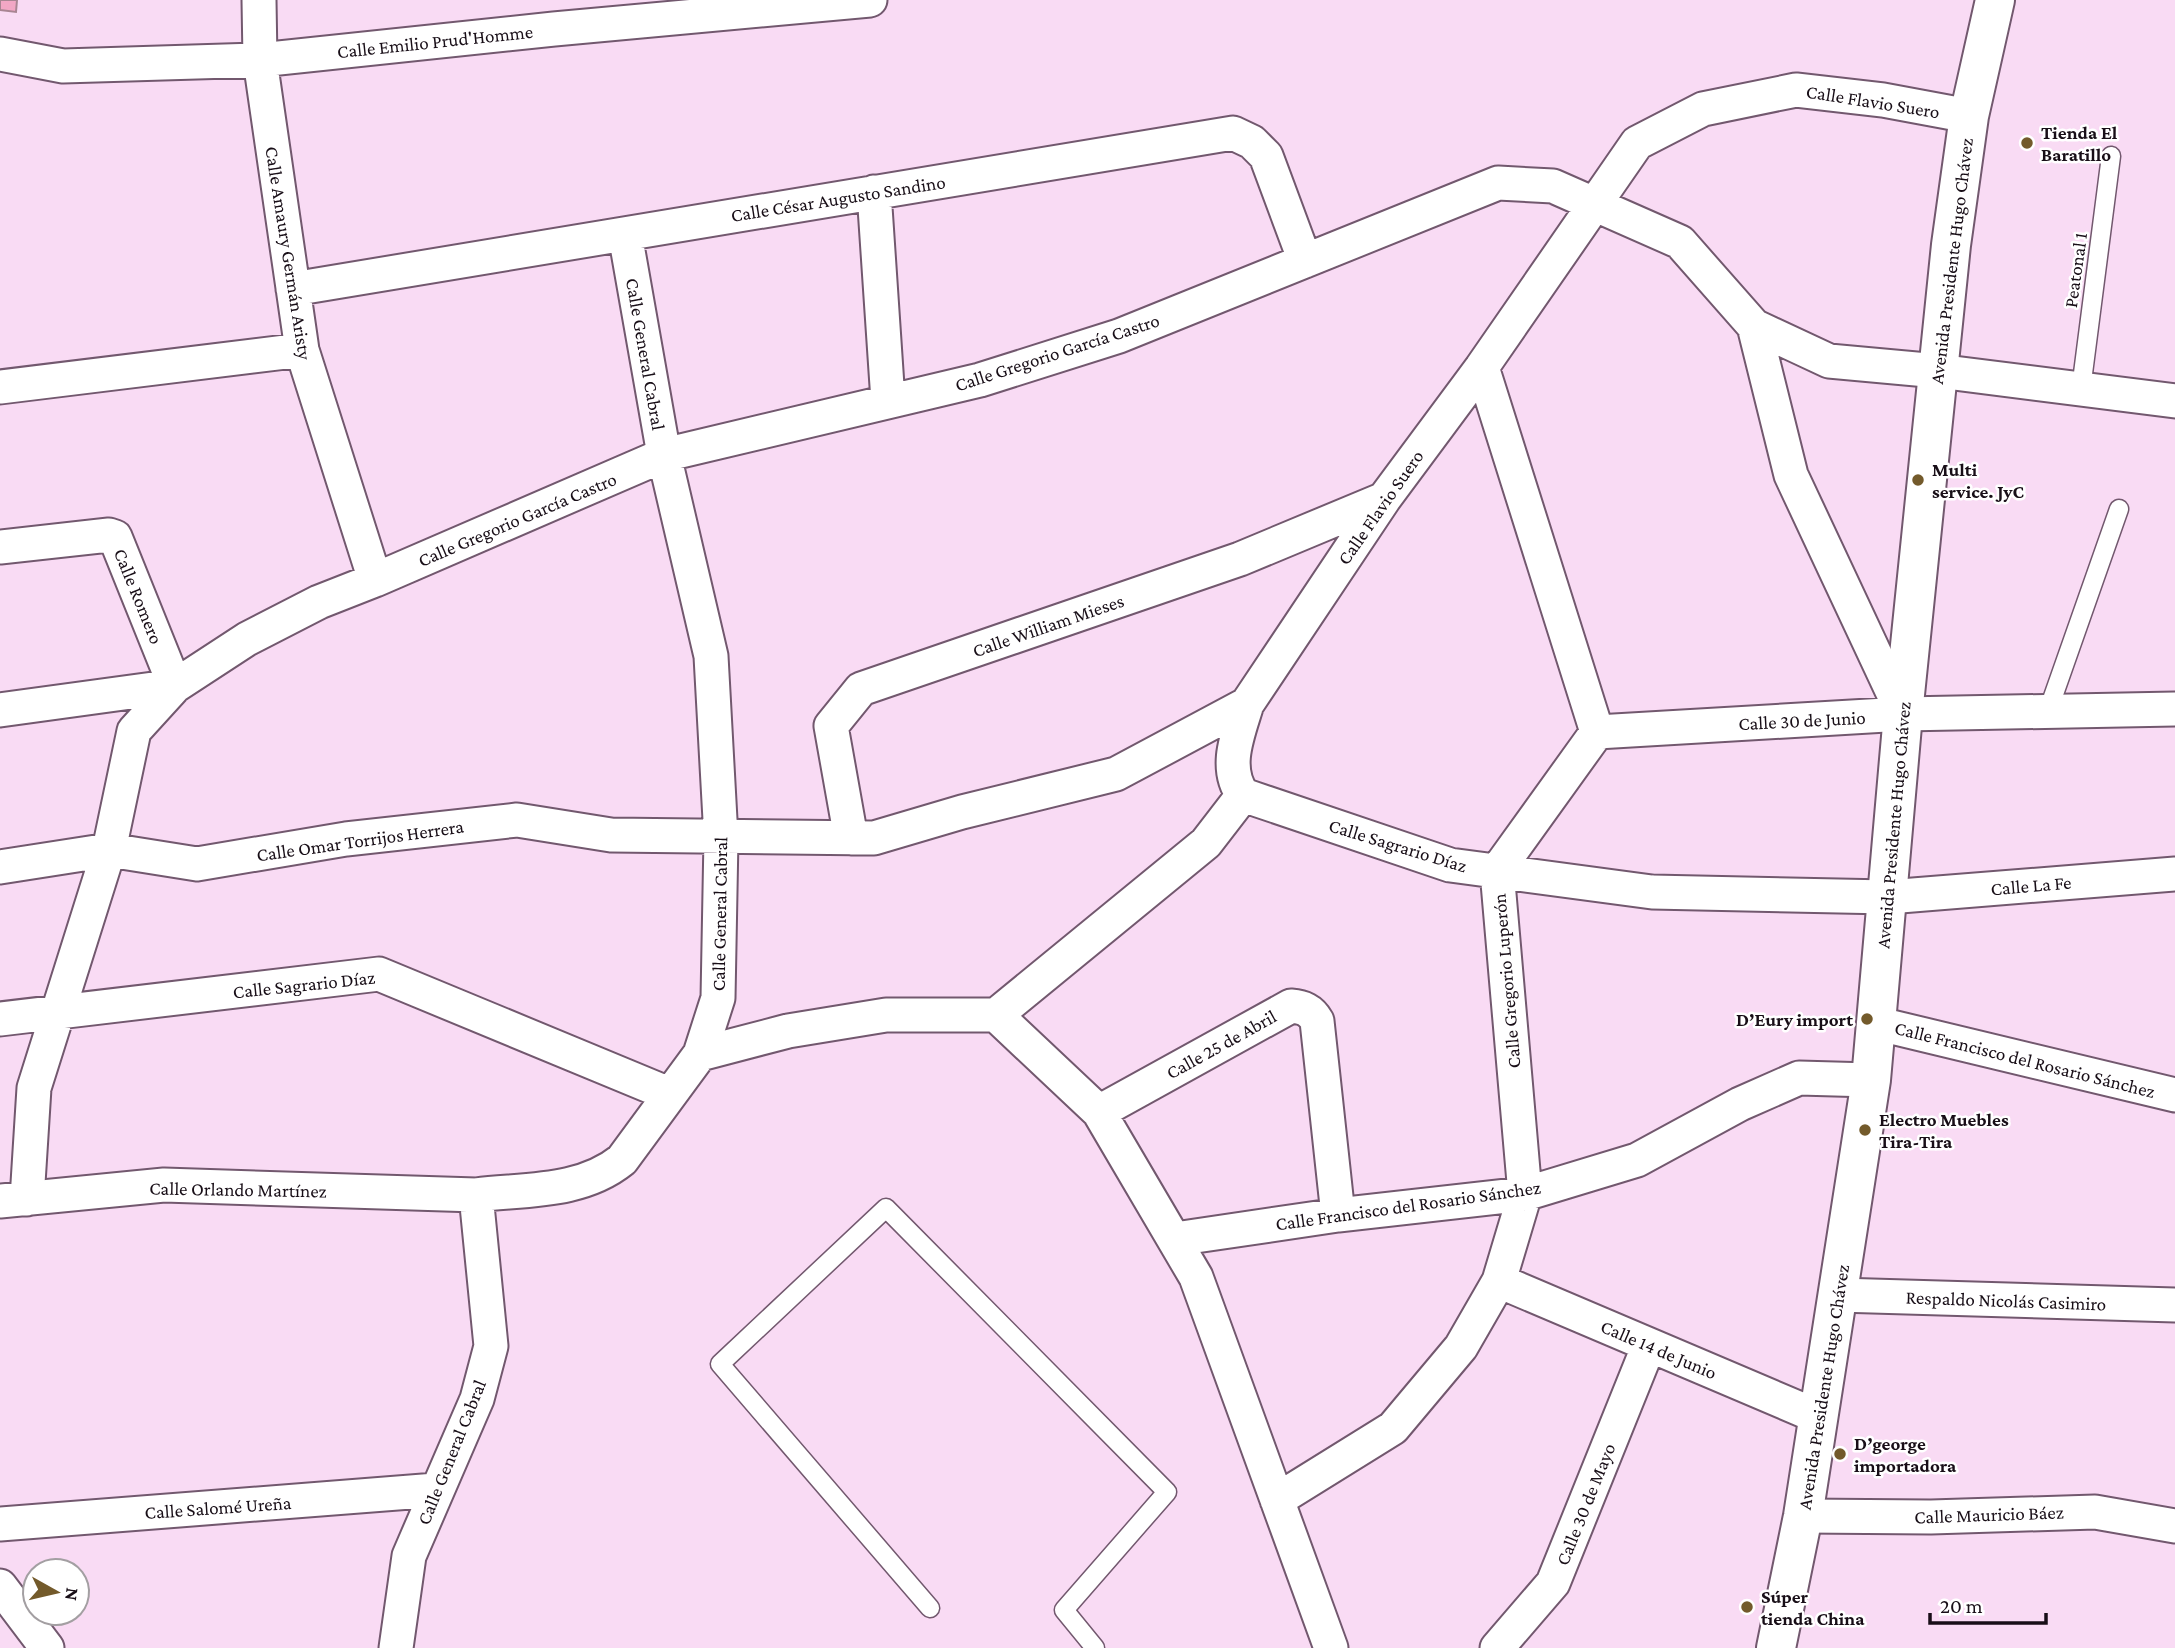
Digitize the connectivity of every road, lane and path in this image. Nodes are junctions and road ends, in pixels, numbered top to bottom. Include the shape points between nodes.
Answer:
1 (259, 0) edge
2 (1995, 0) edge
3 (850, 1) edge
4 (0, 54) edge
5 (260, 60) junction
6 (1969, 117) junction
7 (2111, 156) dead end
8 (874, 192) junction
9 (1595, 205) junction
10 (625, 234) junction
11 (1306, 261) junction
12 (293, 289) junction
13 (1754, 326) junction
14 (302, 350) junction
15 (1482, 367) junction
16 (1938, 371) junction
17 (0, 387) edge
18 (2081, 389) junction
19 (888, 401) junction
20 (2175, 401) edge
21 (664, 455) junction
22 (1384, 499) junction
23 (2119, 509) dead end
24 (0, 547) edge
25 (375, 580) junction
26 (175, 686) junction
27 (1247, 704) junction
28 (2175, 709) edge
29 (0, 710) edge
30 (2048, 711) junction
31 (1903, 714) junction
32 (1597, 732) junction
33 (1242, 795) junction
34 (721, 838) junction
35 (851, 838) junction
36 (108, 850) junction
37 (0, 866) edge
38 (1497, 871) junction
39 (2175, 874) edge
40 (1888, 897) junction
41 (57, 1013) junction
42 (996, 1015) junction
43 (0, 1019) edge
44 (1875, 1023) junction
45 (700, 1054) junction
46 (1871, 1080) junction
47 (669, 1094) junction
48 (2175, 1095) edge
49 (1099, 1112) junction
50 (1525, 1194) junction
51 (476, 1195) junction
52 (13, 1200) edge
53 (1338, 1215) junction
54 (1175, 1239) junction
55 (1499, 1281) junction
56 (1838, 1294) junction
57 (2175, 1306) edge
58 (1649, 1345) junction
59 (1819, 1417) junction
60 (436, 1490) junction
61 (1277, 1500) junction
62 (1803, 1517) junction
63 (0, 1524) edge
64 (2175, 1527) edge
65 (0, 1586) edge
66 (930, 1608) dead end
67 (47, 1648) edge
68 (396, 1648) edge
69 (1095, 1648) edge
70 (1331, 1648) edge
71 (1497, 1648) edge
72 (1776, 1648) edge

1 - 5 street, Calle Amaury Germán Aristy
2 - 6 main road, Avenida Presidente Hugo Chávez
3 - 5 street, Calle Emilio Prud'Homme
4 - 5 street, Calle Emilio Prud'Homme via 63,66
5 - 12 street, Calle Amaury Germán Aristy
6 - 9 street, Calle Flavio Suero via 1883,100 1796,90 1703,108 1637,143
6 - 16 main road, Avenida Presidente Hugo Chávez
7 - 18 lane, Peatonal 1
8 - 10 street, Calle César Augusto Sandino
8 - 11 street, Calle César Augusto Sandino via 1233,133 1266,156
8 - 19 street
9 - 11 street, Calle Gregorio García Castro via 1553,186 1498,183
9 - 13 street, Calle Gregorio García Castro via 1680,242
9 - 15 street, Calle Flavio Suero
10 - 12 street, Calle César Augusto Sandino
10 - 21 street, Calle General Cabral
11 - 19 street, Calle Gregorio García Castro via 1119,336 980,380
12 - 14 street, Calle Amaury Germán Aristy
13 - 16 street, Calle Gregorio García Castro via 1829,361
13 - 31 street via 1791,475
14 - 17 street
14 - 25 street, Calle Amaury Germán Aristy
15 - 22 street, Calle Flavio Suero
15 - 32 street
16 - 18 street, Calle Gregorio García Castro
16 - 31 main road, Avenida Presidente Hugo Chávez
18 - 20 street, Calle Gregorio García Castro
19 - 21 street, Calle Gregorio García Castro
21 - 25 street, Calle Gregorio García Castro
21 - 34 street, Calle General Cabral via 710,656
22 - 27 street, Calle Flavio Suero
22 - 35 street, Calle William Mieses via 1240,559 861,689 831,726
23 - 30 lane
24 - 26 street, Calle Romero via 115,537
25 - 26 street, Calle Gregorio García Castro via 319,601 247,639
26 - 29 street, Calle Gregorio García Castro
26 - 36 street via 134,731
27 - 33 street via 1234,748 1234,783
27 - 35 street, Calle Flavio Suero via 1116,774 874,838
28 - 30 street, Calle 30 de Junio
30 - 31 street, Calle 30 de Junio
31 - 32 street, Calle 30 de Junio
31 - 40 main road, Avenida Presidente Hugo Chávez
32 - 38 street, Calle Gregorio Luperón
33 - 38 street, Calle Sagrario Díaz via 1450,865
33 - 42 street via 1206,843
34 - 35 street, Calle Flavio Suero
34 - 36 street, Calle Omar Torrijos Herrera via 611,835 517,820 346,839 197,864
34 - 45 street, Calle General Cabral via 718,998
36 - 37 street, Calle Omar Torrijos Herrera
36 - 41 street
38 - 40 street, Calle Sagrario Díaz via 1652,892
38 - 50 street, Calle Gregorio Luperón
39 - 40 street, Calle La Fe
40 - 44 main road, Avenida Presidente Hugo Chávez
41 - 43 street, Calle Sagrario Díaz
41 - 47 street, Calle Sagrario Díaz via 379,974
41 - 52 street via 34,1088
42 - 45 street via 886,1015 788,1031
42 - 49 street
44 - 46 main road, Avenida Presidente Hugo Chávez
44 - 48 street, Calle Francisco del Rosario Sánchez
45 - 47 street, Calle General Cabral
46 - 50 street, Calle Francisco del Rosario Sánchez via 1799,1078 1637,1160
46 - 56 main road, Avenida Presidente Hugo Chávez
47 - 51 street, Calle General Cabral via 622,1160 607,1172 577,1184
49 - 53 street, Calle 25 de Abril via 1291,1006 1301,1007 1317,1021
49 - 54 street
50 - 53 street, Calle Francisco del Rosario Sánchez
50 - 55 street, Calle Gregorio Luperón
51 - 52 street, Calle Orlando Martínez via 164,1185
51 - 60 street, Calle General Cabral via 491,1346 477,1399
53 - 54 street, Calle Francisco del Rosario Sánchez
54 - 61 street via 1196,1277
55 - 58 street, Calle 14 de Junio
55 - 61 street, Calle Gregorio Luperón via 1461,1347 1393,1428
56 - 57 street, Respaldo Nicolás Casimiro
56 - 59 main road, Avenida Presidente Hugo Chávez
58 - 59 street, Calle 14 de Junio
58 - 71 street, Calle 30 de Mayo via 1553,1583
59 - 62 main road, Avenida Presidente Hugo Chávez
60 - 63 street, Calle Salomé Ureña
60 - 68 street, Calle General Cabral via 409,1556
61 - 70 street
62 - 64 street, Calle Mauricio Báez via 2095,1511
62 - 72 main road, Avenida Presidente Hugo Chávez
65 - 67 street
66 - 69 lane via 720,1364 886,1208 1167,1492 1064,1609

